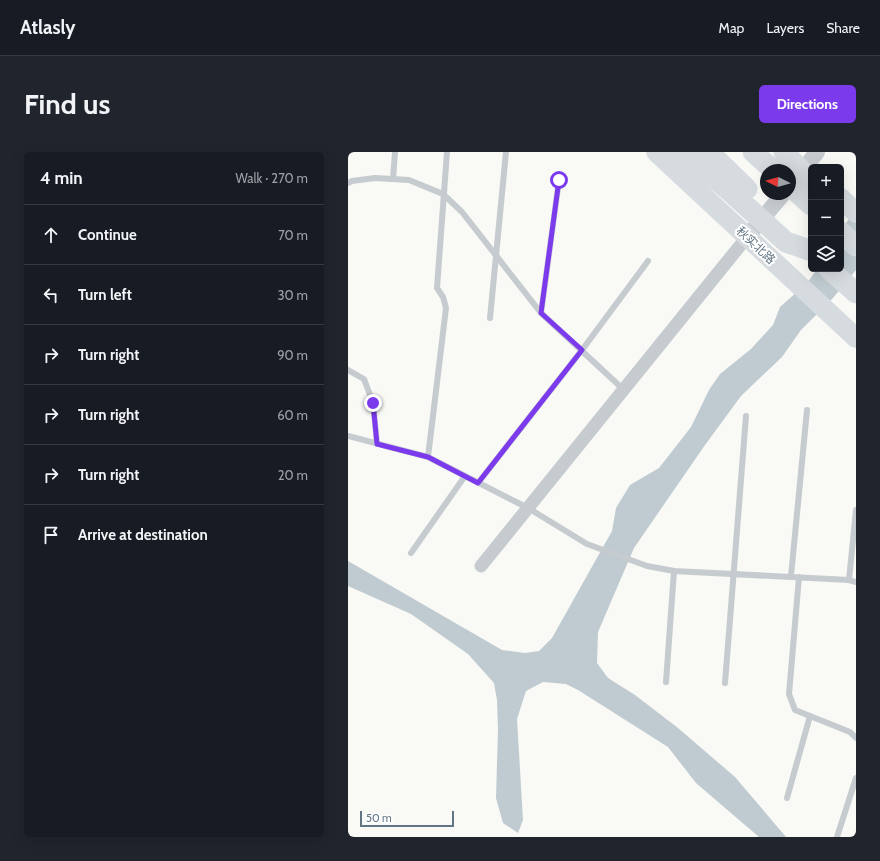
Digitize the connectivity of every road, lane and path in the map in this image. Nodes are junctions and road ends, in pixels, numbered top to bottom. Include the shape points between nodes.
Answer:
1 (395, 152) edge
2 (447, 152) edge
3 (506, 152) edge
4 (656, 152) edge
5 (682, 152) edge
6 (709, 152) edge
7 (753, 152) edge
8 (784, 152) edge
9 (808, 163) edge
10 (766, 164) edge
11 (796, 178) edge
12 (393, 179) junction
13 (559, 180) dead end
14 (348, 184) edge
15 (796, 191) edge
16 (443, 194) junction
17 (778, 200) edge
18 (843, 200) edge
19 (808, 202) edge
20 (856, 213) edge
21 (844, 235) edge
22 (747, 237) junction
23 (856, 246) edge
24 (808, 249) edge
25 (808, 250) edge
26 (496, 256) junction
27 (648, 261) dead end
28 (833, 272) edge
29 (856, 293) edge
30 (541, 313) junction
31 (490, 318) dead end
32 (856, 338) edge
33 (582, 350) junction
34 (348, 370) edge
35 (624, 390) junction
36 (807, 410) dead end
37 (746, 416) dead end
38 (348, 436) edge
39 (377, 444) junction
40 (428, 457) junction
41 (465, 476) junction
42 (478, 483) junction
43 (528, 508) junction
44 (856, 510) edge
45 (411, 553) dead end
46 (481, 566) dead end
47 (674, 570) junction
48 (734, 573) junction
49 (791, 576) junction
50 (799, 577) junction
51 (849, 580) junction
52 (856, 582) edge
53 (666, 682) dead end
54 (725, 683) dead end
55 (810, 716) junction
56 (856, 738) edge
57 (856, 778) edge
58 (787, 798) dead end
59 (837, 837) edge

1 - 12 lane
2 - 16 lane
3 - 26 lane
4 - 22 main road, 秋实北路
5 - 25 highway via 786,242
6 - 24 highway
7 - 10 highway
8 - 9 highway
9 - 11 street
12 - 14 lane via 375,178 352,181
12 - 16 lane via 409,180
13 - 30 lane
15 - 19 highway
16 - 26 lane via 462,212
16 - 40 lane via 437,288 444,297 446,308
17 - 22 street
18 - 20 main road
21 - 23 highway
22 - 32 main road, 秋实北路
22 - 35 street
26 - 30 lane
26 - 31 lane
27 - 33 lane
28 - 29 highway
30 - 33 lane
33 - 35 lane
33 - 42 lane
34 - 39 lane via 364,379 373,403
35 - 43 street
36 - 49 lane
37 - 48 lane
38 - 39 lane
39 - 40 lane
40 - 41 lane
41 - 42 lane
41 - 45 lane
42 - 43 lane
43 - 46 street
43 - 47 lane via 587,544 647,566
44 - 51 lane
47 - 48 lane
47 - 53 lane
48 - 49 lane
48 - 54 lane
49 - 50 lane
50 - 51 lane
50 - 55 lane via 789,694 795,710
51 - 52 lane
55 - 56 lane via 850,732
55 - 58 lane
57 - 59 lane

